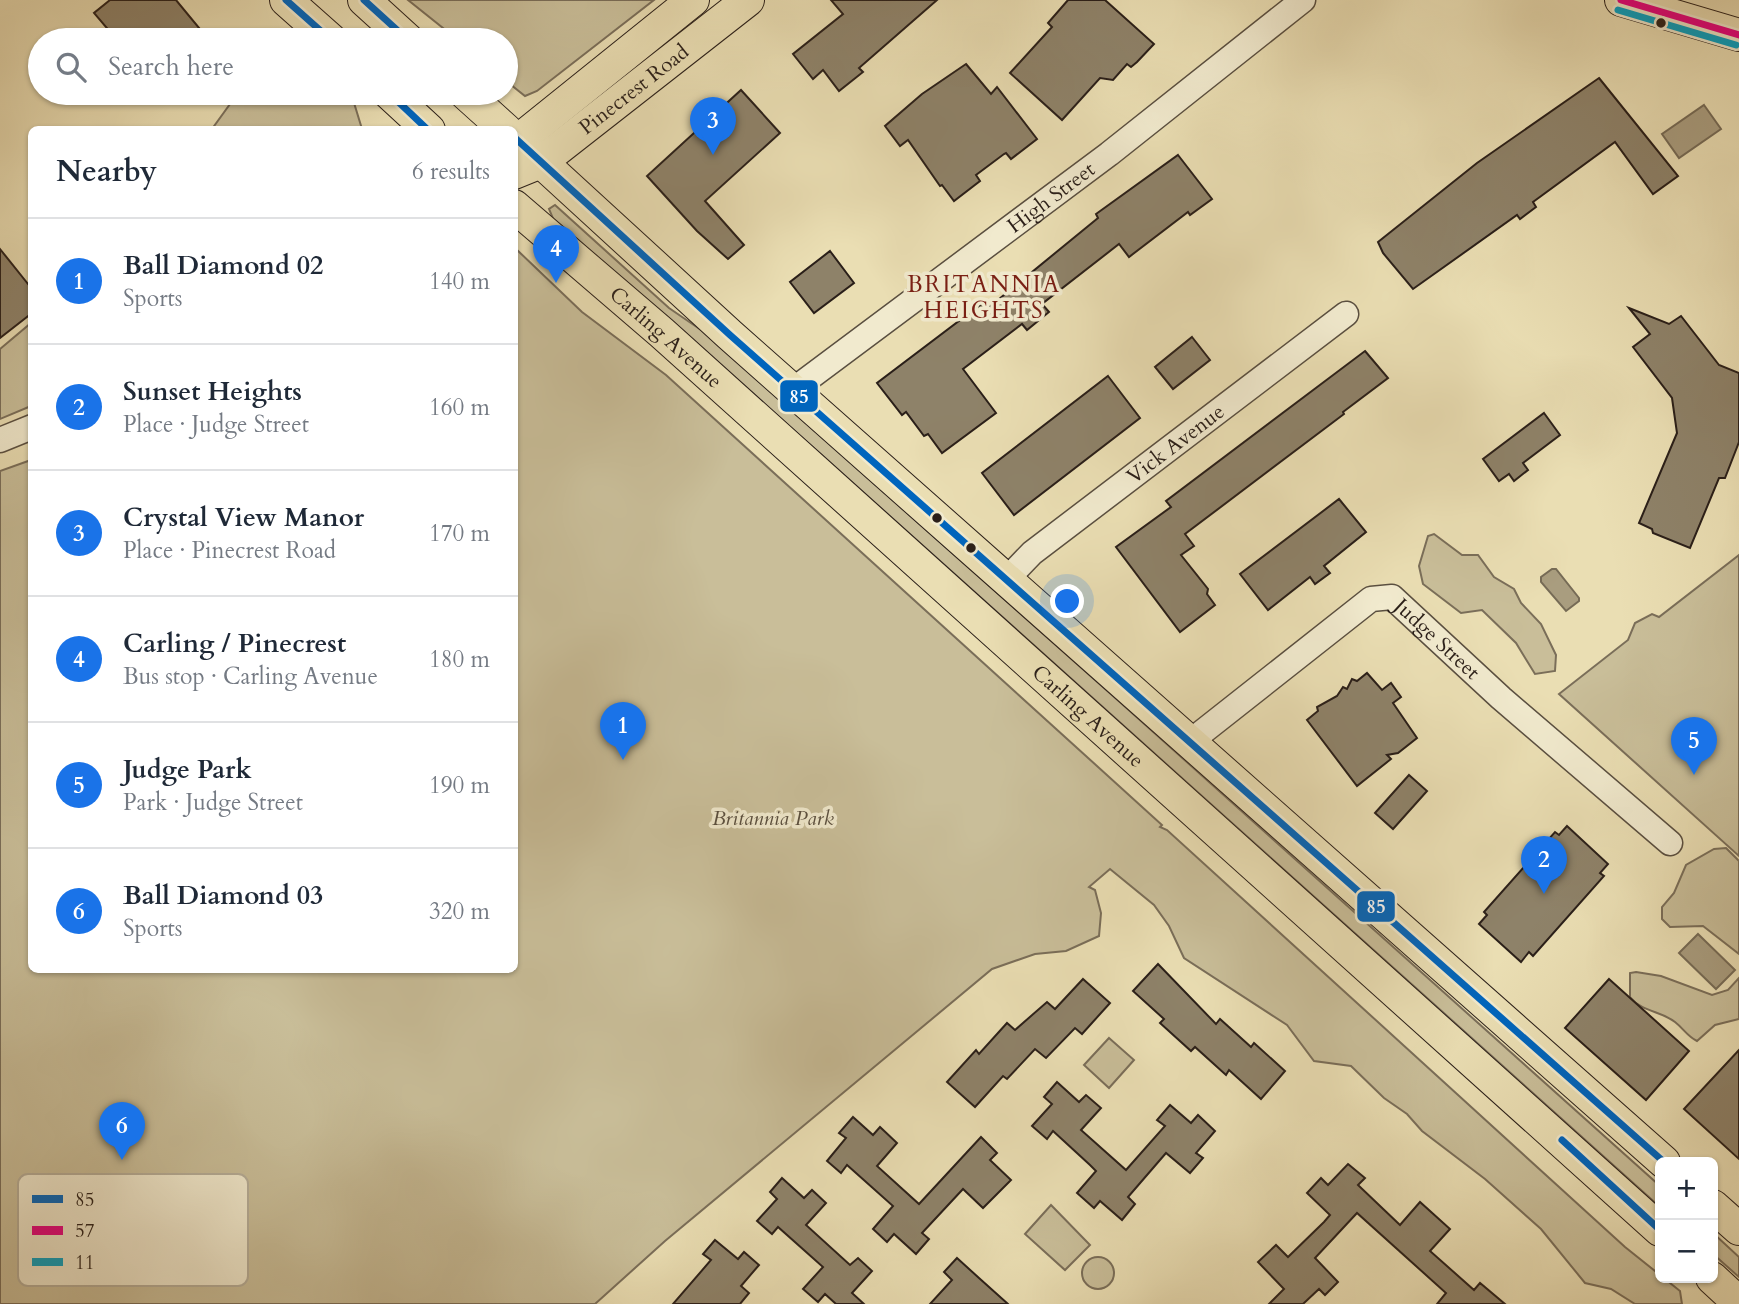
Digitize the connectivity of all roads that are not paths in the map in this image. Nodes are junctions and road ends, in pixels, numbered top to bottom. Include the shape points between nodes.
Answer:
1 (286, 0) edge
2 (364, 0) edge
3 (693, 0) edge
4 (748, 0) edge
5 (1303, 0) edge
6 (1621, 0) edge
7 (318, 28) edge
8 (395, 28) edge
9 (1739, 35) edge
10 (402, 105) edge
11 (479, 105) edge
12 (425, 126) edge
13 (500, 126) edge
14 (518, 134) edge
15 (518, 148) edge
16 (528, 167) edge
17 (518, 209) edge
18 (1346, 314) dead end
19 (793, 390) junction
20 (28, 429) edge
21 (0, 440) edge
22 (1008, 578) junction
23 (1191, 741) junction
24 (1670, 843) dead end
25 (1658, 1157) edge
26 (1718, 1210) edge
27 (1655, 1226) edge
28 (1739, 1229) edge
29 (1717, 1283) edge
30 (1739, 1303) edge

1 - 7 main road
2 - 8 main road
3 - 14 main road, Pinecrest Road
4 - 16 main road, Pinecrest Road
5 - 19 street, High Street via 1109,154
6 - 9 main road
10 - 12 main road
11 - 13 main road
15 - 16 main road
16 - 19 main road
17 - 27 main road, Carling Avenue via 662,333
18 - 22 street, Vick Avenue via 1032,553
19 - 22 main road
20 - 21 street
22 - 23 main road
23 - 24 street, Judge Street via 1371,599 1392,597
23 - 25 main road
26 - 28 main road
29 - 30 main road

